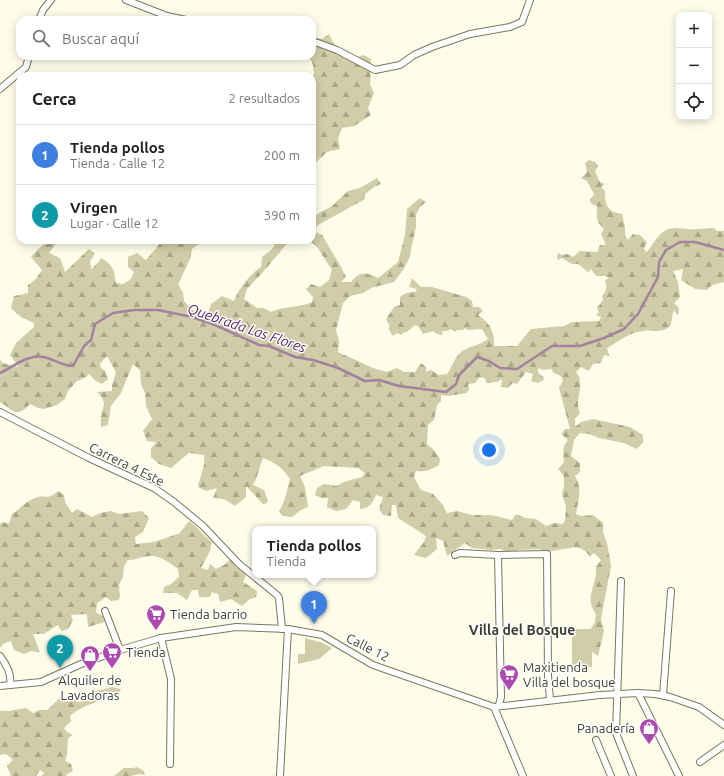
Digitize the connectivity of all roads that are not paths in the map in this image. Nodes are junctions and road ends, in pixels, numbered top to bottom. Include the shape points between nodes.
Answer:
1 (51, 0) edge
2 (126, 0) edge
3 (530, 0) edge
4 (41, 16) edge
5 (167, 16) edge
6 (316, 43) edge
7 (28, 60) edge
8 (20, 72) edge
9 (16, 75) edge
10 (0, 88) edge
11 (0, 412) edge
12 (455, 555) dead end
13 (498, 555) junction
14 (252, 575) edge
15 (256, 578) edge
16 (621, 581) dead end
17 (671, 591) dead end
18 (105, 612) dead end
19 (285, 629) junction
20 (161, 638) junction
21 (120, 650) junction
22 (0, 656) edge
23 (10, 685) junction
24 (0, 686) edge
25 (638, 693) junction
26 (618, 694) junction
27 (663, 695) junction
28 (550, 700) junction
29 (496, 706) junction
30 (724, 725) edge
31 (596, 740) dead end
32 (724, 745) edge
33 (700, 762) dead end
34 (170, 764) dead end
35 (280, 776) edge
36 (523, 776) edge
37 (611, 776) edge
38 (633, 776) edge
39 (679, 776) edge

1 - 4 street
2 - 5 street
3 - 6 street via 522,22 510,27 470,34 414,55 400,65 375,70 337,50
7 - 8 street via 26,67
9 - 10 street
11 - 14 street, Carrera 4 Este via 154,488 203,526
12 - 13 street
13 - 28 street via 547,554
13 - 29 street via 501,697
15 - 19 street, Carrera 4 Este via 279,598
16 - 26 street
17 - 27 street
18 - 21 street
19 - 20 street, Calle 12 via 236,627
19 - 29 street, Calle 12 via 322,635 373,665
19 - 35 street, Carrera 4 Este
20 - 21 street, Calle 12
20 - 34 street via 171,679
21 - 23 street, Calle 12 via 41,682
22 - 23 street via 9,671
23 - 24 street, Calle 12
25 - 26 street, Calle 12
25 - 27 street, Calle 12
25 - 39 street
26 - 28 street, Calle 12
26 - 38 street via 616,733
27 - 30 street, Calle 12 via 699,707
28 - 29 street, Calle 12
29 - 36 street
31 - 37 street
32 - 33 street

